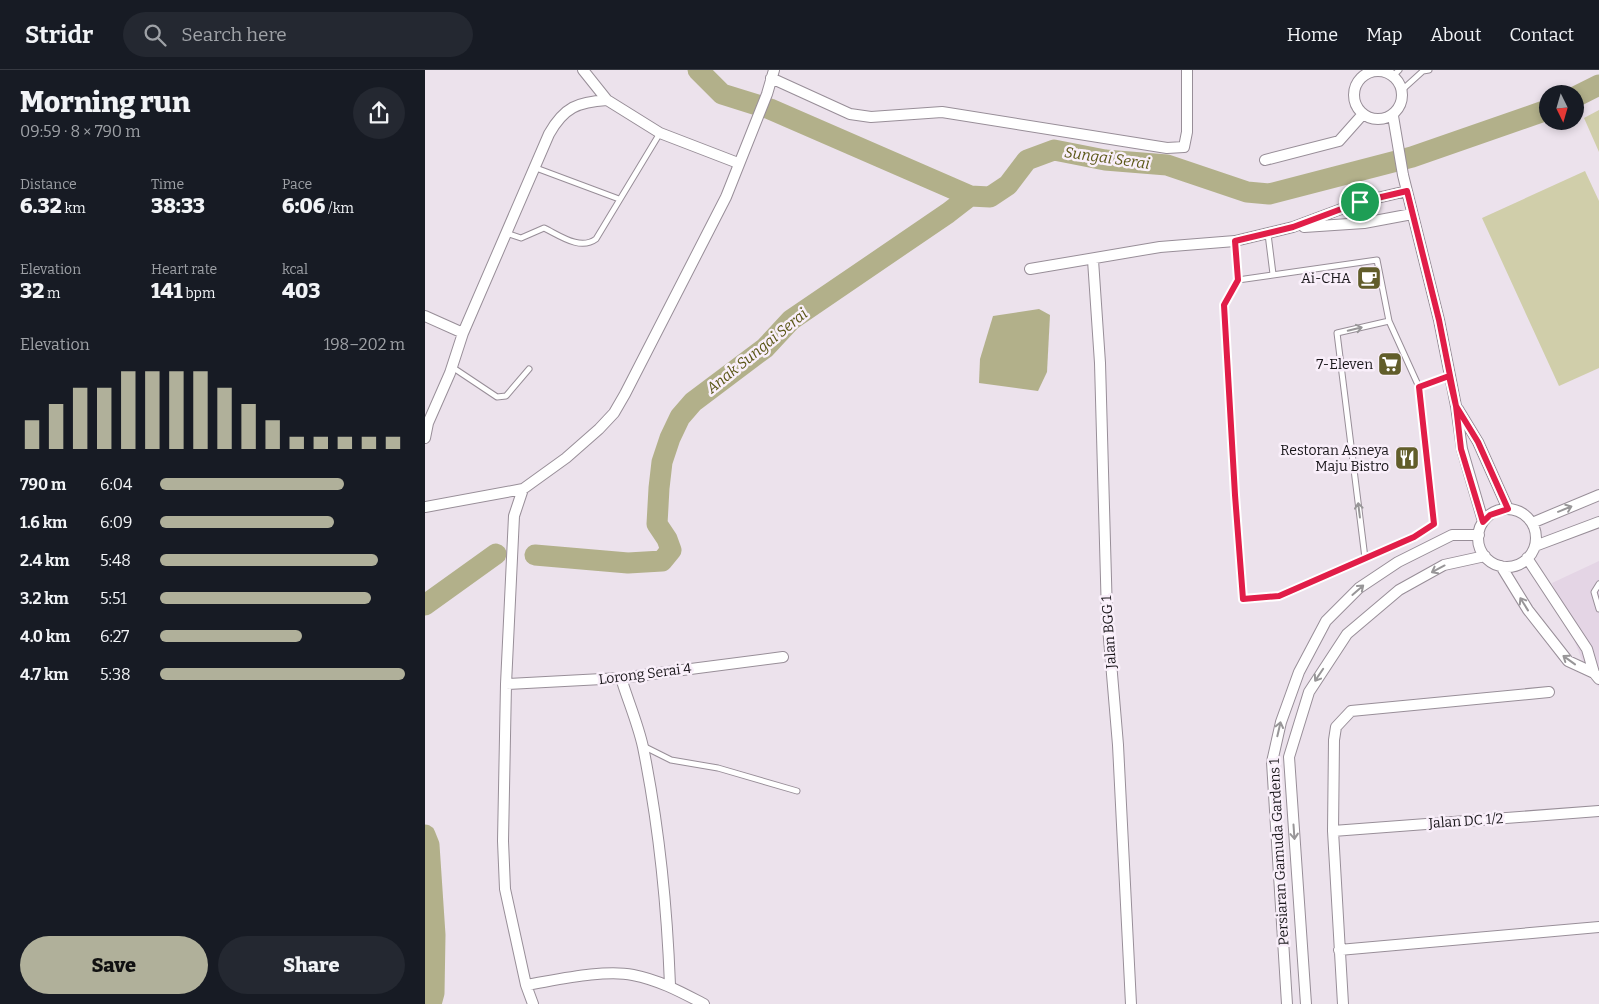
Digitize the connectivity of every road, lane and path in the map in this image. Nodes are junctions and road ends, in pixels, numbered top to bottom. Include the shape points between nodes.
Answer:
1 (583, 70) edge
2 (1187, 70) edge
3 (1424, 70) edge
4 (1396, 73) edge
5 (772, 74) edge
6 (1402, 90) junction
7 (607, 100) junction
8 (1363, 114) junction
9 (1393, 116) junction
10 (660, 133) junction
11 (1265, 160) dead end
12 (738, 163) junction
13 (536, 168) junction
14 (1407, 191) junction
15 (619, 199) junction
16 (1412, 214) junction
17 (1293, 227) junction
18 (506, 233) junction
19 (1268, 234) junction
20 (1235, 241) junction
21 (1093, 260) junction
22 (1030, 268) dead end
23 (1273, 274) junction
24 (1238, 280) junction
25 (425, 316) edge
26 (1389, 320) junction
27 (463, 333) junction
28 (452, 367) junction
29 (529, 369) dead end
30 (1449, 376) junction
31 (1419, 387) junction
32 (1456, 406) junction
33 (425, 438) edge
34 (523, 489) junction
35 (1599, 495) edge
36 (425, 507) edge
37 (1508, 509) junction
38 (1483, 522) junction
39 (1599, 522) edge
40 (1532, 523) junction
41 (1479, 535) junction
42 (1535, 546) junction
43 (1485, 556) junction
44 (1365, 558) junction
45 (1527, 558) junction
46 (1501, 566) junction
47 (1599, 584) edge
48 (1599, 609) edge
49 (783, 657) dead end
50 (1597, 676) edge
51 (621, 678) junction
52 (506, 684) junction
53 (1549, 692) dead end
54 (643, 746) junction
55 (797, 791) dead end
56 (1599, 811) edge
57 (1333, 831) junction
58 (1599, 926) edge
59 (1339, 950) junction
60 (526, 985) junction
61 (670, 985) junction
62 (533, 1004) edge
63 (705, 1004) edge
64 (1131, 1004) edge
65 (1287, 1004) edge
66 (1306, 1004) edge
67 (1343, 1004) edge

1 - 7 street
2 - 5 street via 1184,147 1167,148 942,112 871,117 850,114
3 - 6 lane
4 - 6 street
4 - 8 street via 1373,72 1359,80 1354,96 1355,104
5 - 12 street
6 - 9 street via 1401,105
7 - 10 street
7 - 13 street via 586,102 566,111 557,120
8 - 9 street via 1375,120
8 - 11 street via 1339,141
9 - 14 street
10 - 12 street
10 - 15 lane
12 - 34 street via 714,222 613,413 566,458
13 - 15 lane
13 - 18 street
14 - 16 street
14 - 17 street via 1360,202
15 - 18 lane via 596,239 585,245 543,228 521,238
16 - 17 street via 1364,223
16 - 30 street via 1439,320
17 - 19 street
18 - 27 street
19 - 20 street
19 - 23 lane
20 - 21 street via 1159,247
20 - 24 lane
21 - 22 street
21 - 64 street, Jalan BGG 1 via 1100,364 1107,615
23 - 24 lane
23 - 26 lane via 1377,260
24 - 44 lane via 1224,305 1243,599 1279,596
25 - 27 street
26 - 31 lane
44 -> 26 lane via 1337,333
27 - 28 street
28 - 29 lane via 502,398
28 - 33 street via 428,423
30 - 31 lane
30 - 32 street
31 - 44 lane via 1434,524 1414,537
32 - 37 street via 1478,442
32 - 38 street via 1461,449
34 - 36 street
34 - 52 street via 514,516
40 -> 35 street
37 - 38 street via 1490,515
37 - 40 street via 1525,516
38 - 41 street
39 - 42 street
40 - 42 street
41 - 43 street
65 -> 41 street, Persiaran Gamuda Gardens 1 via 1272,762 1281,722 1299,672 1326,621 1359,588 1398,562 1451,536
42 - 45 street
43 - 46 street
43 -> 66 street, Persiaran Gamuda Gardens 1 via 1444,565 1399,590 1347,634 1309,692 1289,757
45 - 46 street via 1511,566
45 - 50 street via 1587,649
50 -> 46 street via 1568,662 1528,610
47 - 48 lane via 1594,592
49 - 51 street, Lorong Serai 4
51 - 52 street, Lorong Serai 4
51 - 54 street
52 - 60 street via 505,889
53 - 57 street via 1351,711 1337,727 1334,740
54 - 55 lane via 671,760 718,768
54 - 61 street via 662,867
56 - 57 street, Jalan DC 1/2
57 - 59 street
58 - 59 street
59 - 67 street
60 - 61 street via 582,976 632,975
60 - 62 street
61 - 63 street

